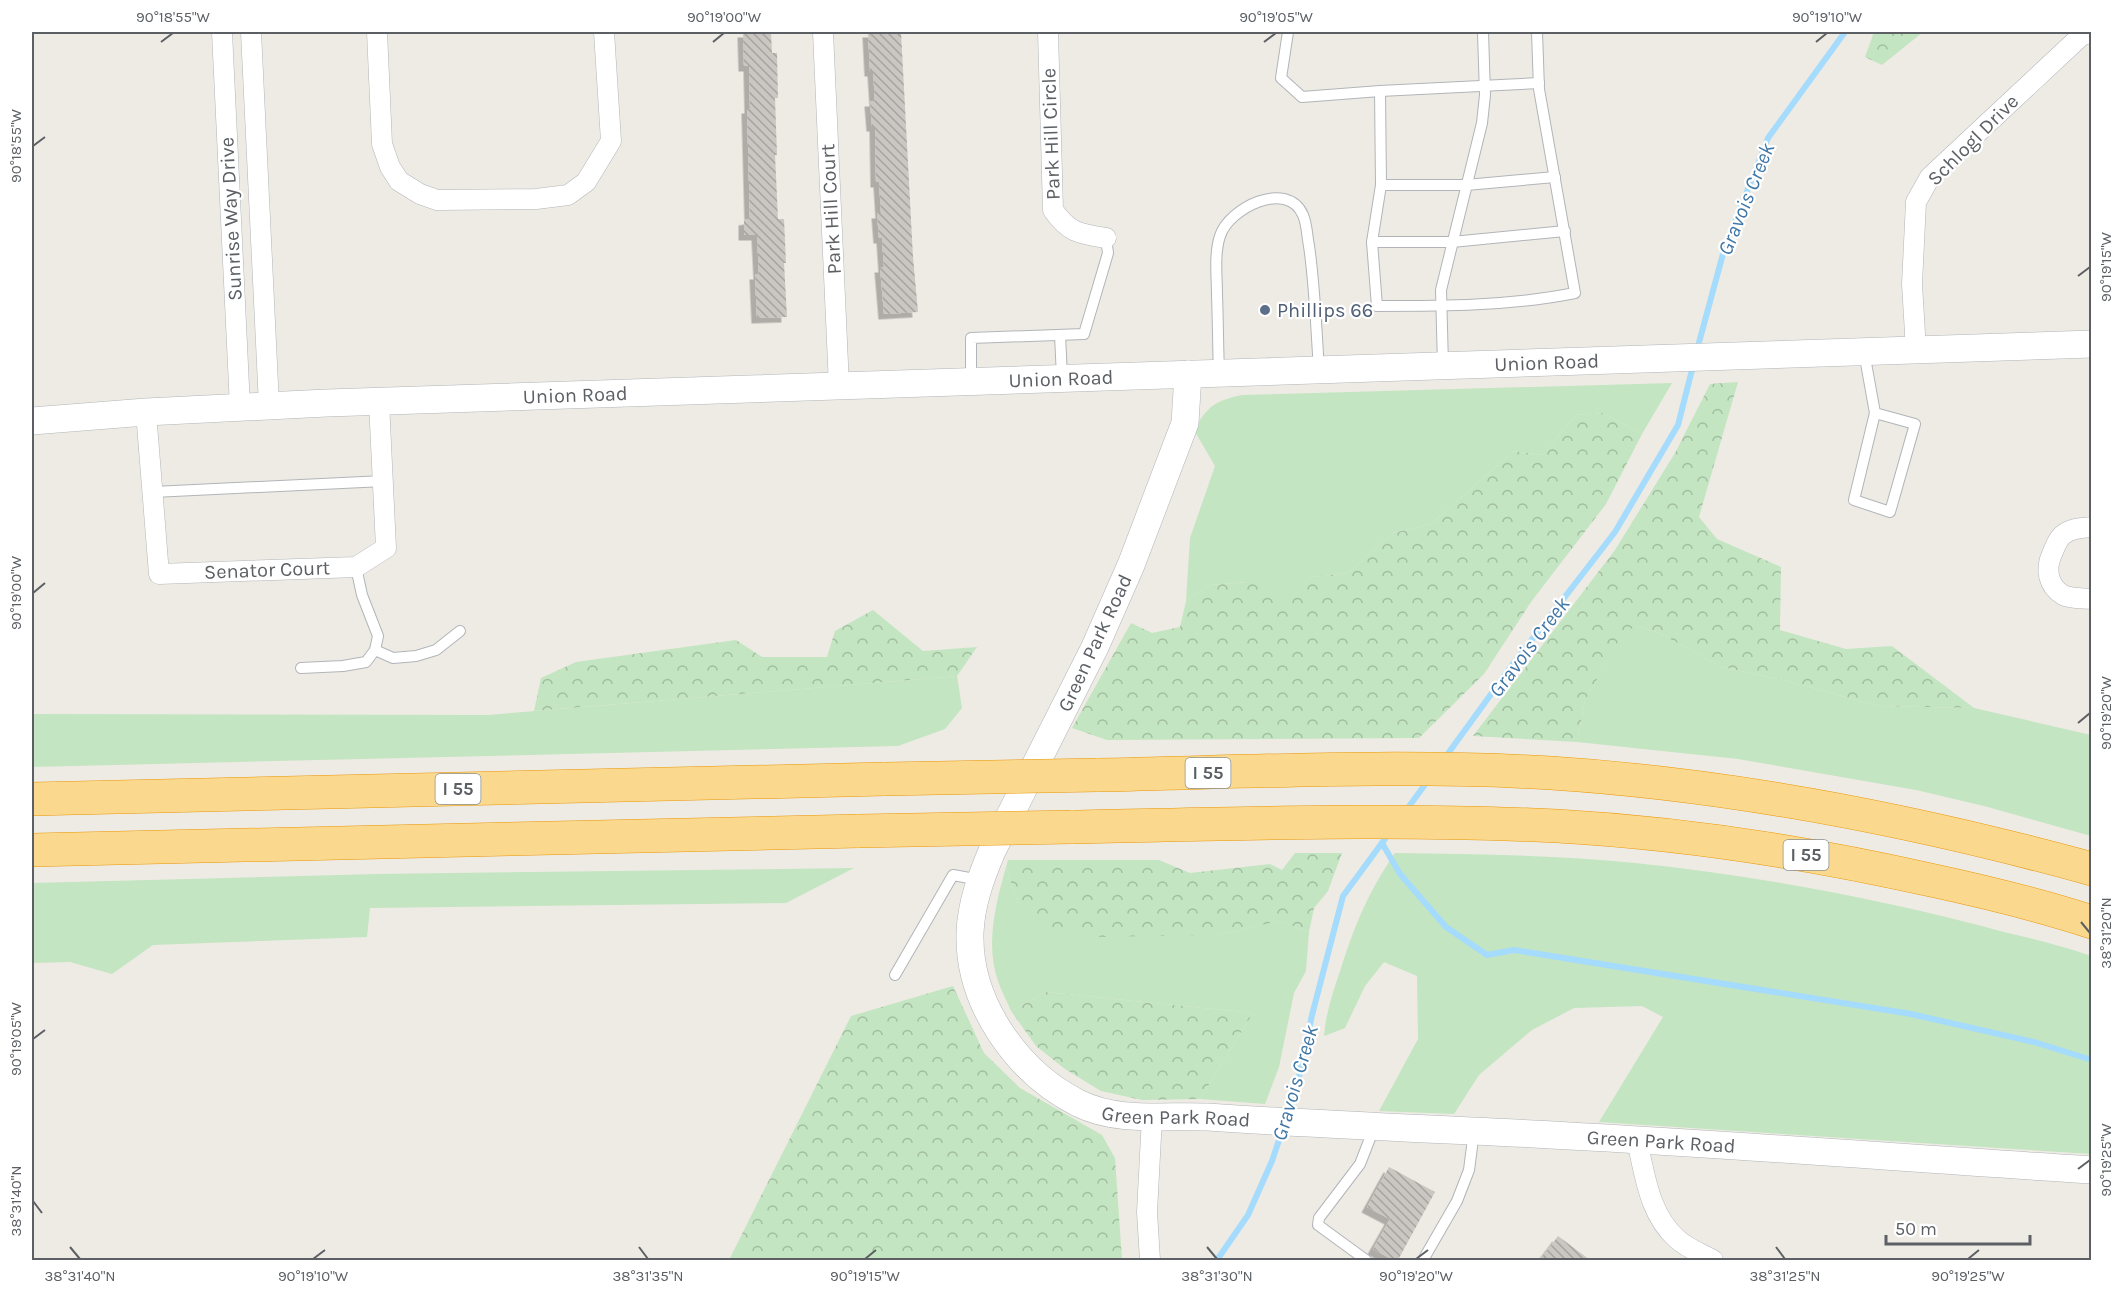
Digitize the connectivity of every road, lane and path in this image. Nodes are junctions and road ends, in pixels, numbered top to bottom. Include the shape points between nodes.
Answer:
1 (222, 32) edge
2 (251, 32) edge
3 (377, 32) edge
4 (604, 32) edge
5 (823, 32) edge
6 (1048, 32) edge
7 (1288, 32) edge
8 (1483, 32) edge
9 (1537, 32) edge
10 (2091, 33) edge
11 (1539, 83) junction
12 (1484, 86) junction
13 (1380, 91) junction
14 (1555, 177) junction
15 (1466, 184) junction
16 (1381, 185) junction
17 (1564, 231) junction
18 (1106, 238) joint
19 (1372, 242) junction
20 (1452, 242) junction
21 (1441, 306) junction
22 (1060, 335) junction
23 (2091, 344) edge
24 (1916, 350) junction
25 (1864, 352) junction
26 (1443, 366) junction
27 (1319, 369) junction
28 (1219, 373) junction
29 (1188, 374) junction
30 (1062, 378) junction
31 (971, 381) junction
32 (839, 386) junction
33 (379, 402) junction
34 (268, 405) junction
35 (240, 407) junction
36 (146, 412) junction
37 (1875, 414) junction
38 (32, 421) edge
39 (384, 481) junction
40 (153, 492) junction
41 (2091, 527) edge
42 (356, 567) junction
43 (2091, 599) edge
44 (459, 631) dead end
45 (375, 650) junction
46 (301, 668) dead end
47 (32, 799) edge
48 (32, 850) edge
49 (2091, 869) edge
50 (980, 880) junction
51 (2091, 922) edge
52 (895, 975) dead end
53 (1152, 1117) junction
54 (1374, 1127) junction
55 (1474, 1131) junction
56 (1637, 1141) junction
57 (2091, 1170) edge
58 (1150, 1260) edge
59 (1366, 1260) edge
60 (1423, 1260) edge
61 (1713, 1260) edge

1 - 35 street, Sunrise Way Drive
2 - 34 street, Sunrise Way Drive
3 - 4 street via 382,144 390,167 399,181 437,200 536,199 568,195 586,182 611,141
5 - 32 street, Park Hill Court
6 - 18 street, Park Hill Circle via 1053,210 1063,225 1080,234
7 - 13 lane via 1281,78 1302,97
8 - 12 lane
9 - 11 lane
10 - 24 street, Schlogl Drive via 2082,35 1930,177 1916,202 1912,284
11 - 12 lane
11 - 14 lane
12 - 13 lane
12 - 15 lane via 1482,123
13 - 16 lane
14 - 15 lane
14 - 17 lane
15 - 16 lane
15 - 20 lane
16 - 19 lane
17 - 20 lane
17 - 21 lane via 1575,293 1537,301
18 - 22 lane via 1108,253 1084,334
19 - 20 lane
19 - 21 lane via 1377,306
20 - 21 lane
21 - 26 lane
22 - 30 lane
22 - 31 lane via 971,338
23 - 24 main road, Union Road
24 - 25 main road, Union Road
25 - 26 main road, Union Road
25 - 37 lane
26 - 27 main road, Union Road
27 - 28 main road, Union Road
27 - 28 lane via 1304,216 1296,204 1278,198 1237,213 1219,239
28 - 29 main road, Union Road
29 - 30 main road, Union Road
29 - 50 main road, Green Park Road via 1185,423 1131,565
30 - 31 main road, Union Road
31 - 32 main road, Union Road
32 - 33 main road, Union Road
33 - 34 main road, Union Road
33 - 39 street, Senator Court
34 - 35 main road, Union Road
35 - 36 main road, Union Road
36 - 38 main road, Union Road
36 - 40 street, Senator Court
37 - 37 lane via 1915,423 1890,512 1854,500
39 - 40 lane
39 - 42 street, Senator Court via 386,548
40 - 42 street, Senator Court via 159,574
41 - 43 street via 2064,534 2049,560 2048,570 2055,588 2065,596
42 - 45 lane via 378,636
44 - 45 lane via 436,650 416,656 393,658
45 - 46 lane via 366,662
47 - 49 highway, I 55, bridge via 1319,770 1477,770 1689,786 1793,801 1897,820
48 - 51 highway, I 55, bridge via 1448,822 1666,835 1772,849 1980,891
50 - 52 lane via 953,875
50 - 53 main road, Green Park Road via 970,931 974,974 981,995 1009,1044 1031,1069 1075,1101 1112,1115
53 - 54 main road, Green Park Road
53 - 58 street via 1147,1212
54 - 55 main road, Green Park Road
54 - 59 lane via 1360,1164 1319,1218 1318,1226
55 - 56 main road, Green Park Road
55 - 60 lane via 1469,1170 1457,1201
56 - 57 main road, Green Park Road
56 - 61 street via 1650,1198 1663,1223 1678,1240

